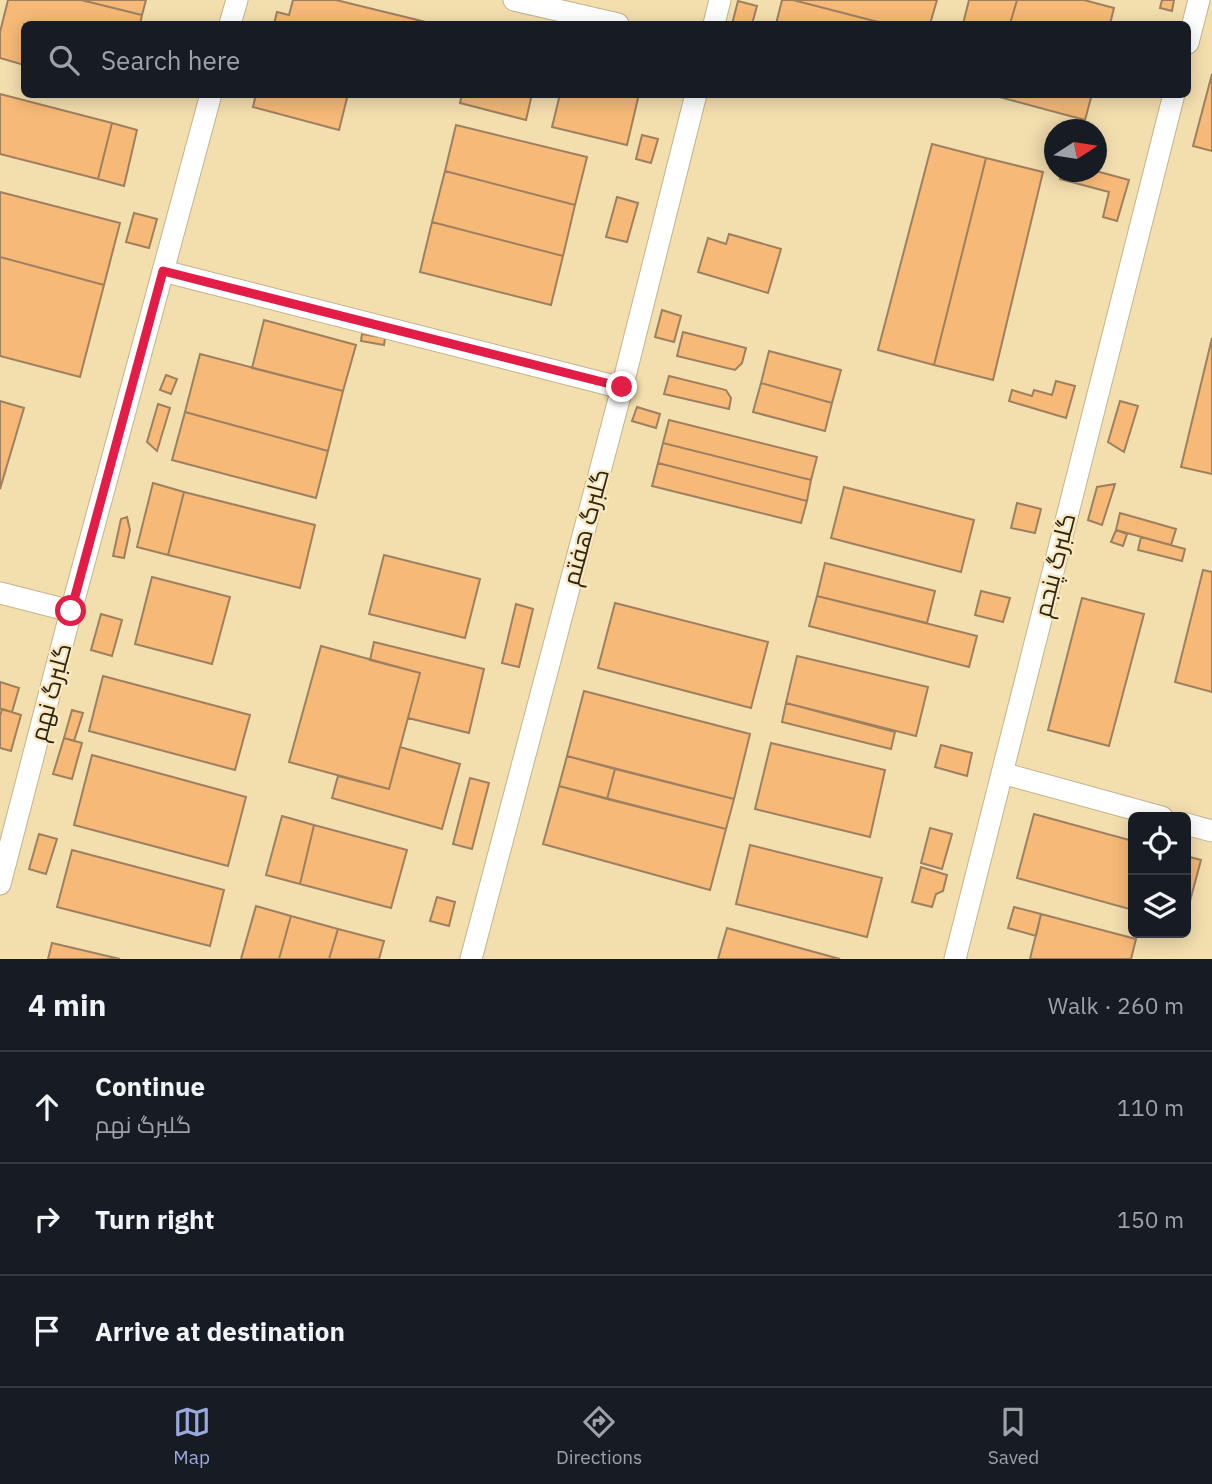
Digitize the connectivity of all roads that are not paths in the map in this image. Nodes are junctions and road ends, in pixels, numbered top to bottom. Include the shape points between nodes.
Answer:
1 (237, 0) edge
2 (514, 0) edge
3 (720, 0) edge
4 (1199, 0) edge
5 (231, 21) edge
6 (605, 21) edge
7 (715, 21) edge
8 (1191, 31) edge
9 (210, 98) edge
10 (695, 98) edge
11 (1173, 98) edge
12 (163, 271) junction
13 (622, 387) junction
14 (0, 593) edge
15 (71, 611) junction
16 (1002, 773) junction
17 (1145, 812) edge
18 (1191, 825) edge
19 (1212, 831) edge
20 (0, 884) edge
21 (471, 959) edge
22 (955, 959) edge

1 - 5 street
2 - 6 street
3 - 7 street
4 - 8 street
9 - 12 street, گلبرگ نهم
10 - 13 street, گلبرگ هفتم
11 - 16 street, گلبرگ پنجم
12 - 13 street
12 - 15 street, گلبرگ نهم
13 - 21 street, گلبرگ هفتم
14 - 15 street
15 - 20 street, گلبرگ نهم
16 - 17 street
16 - 22 street, گلبرگ پنجم
18 - 19 street

